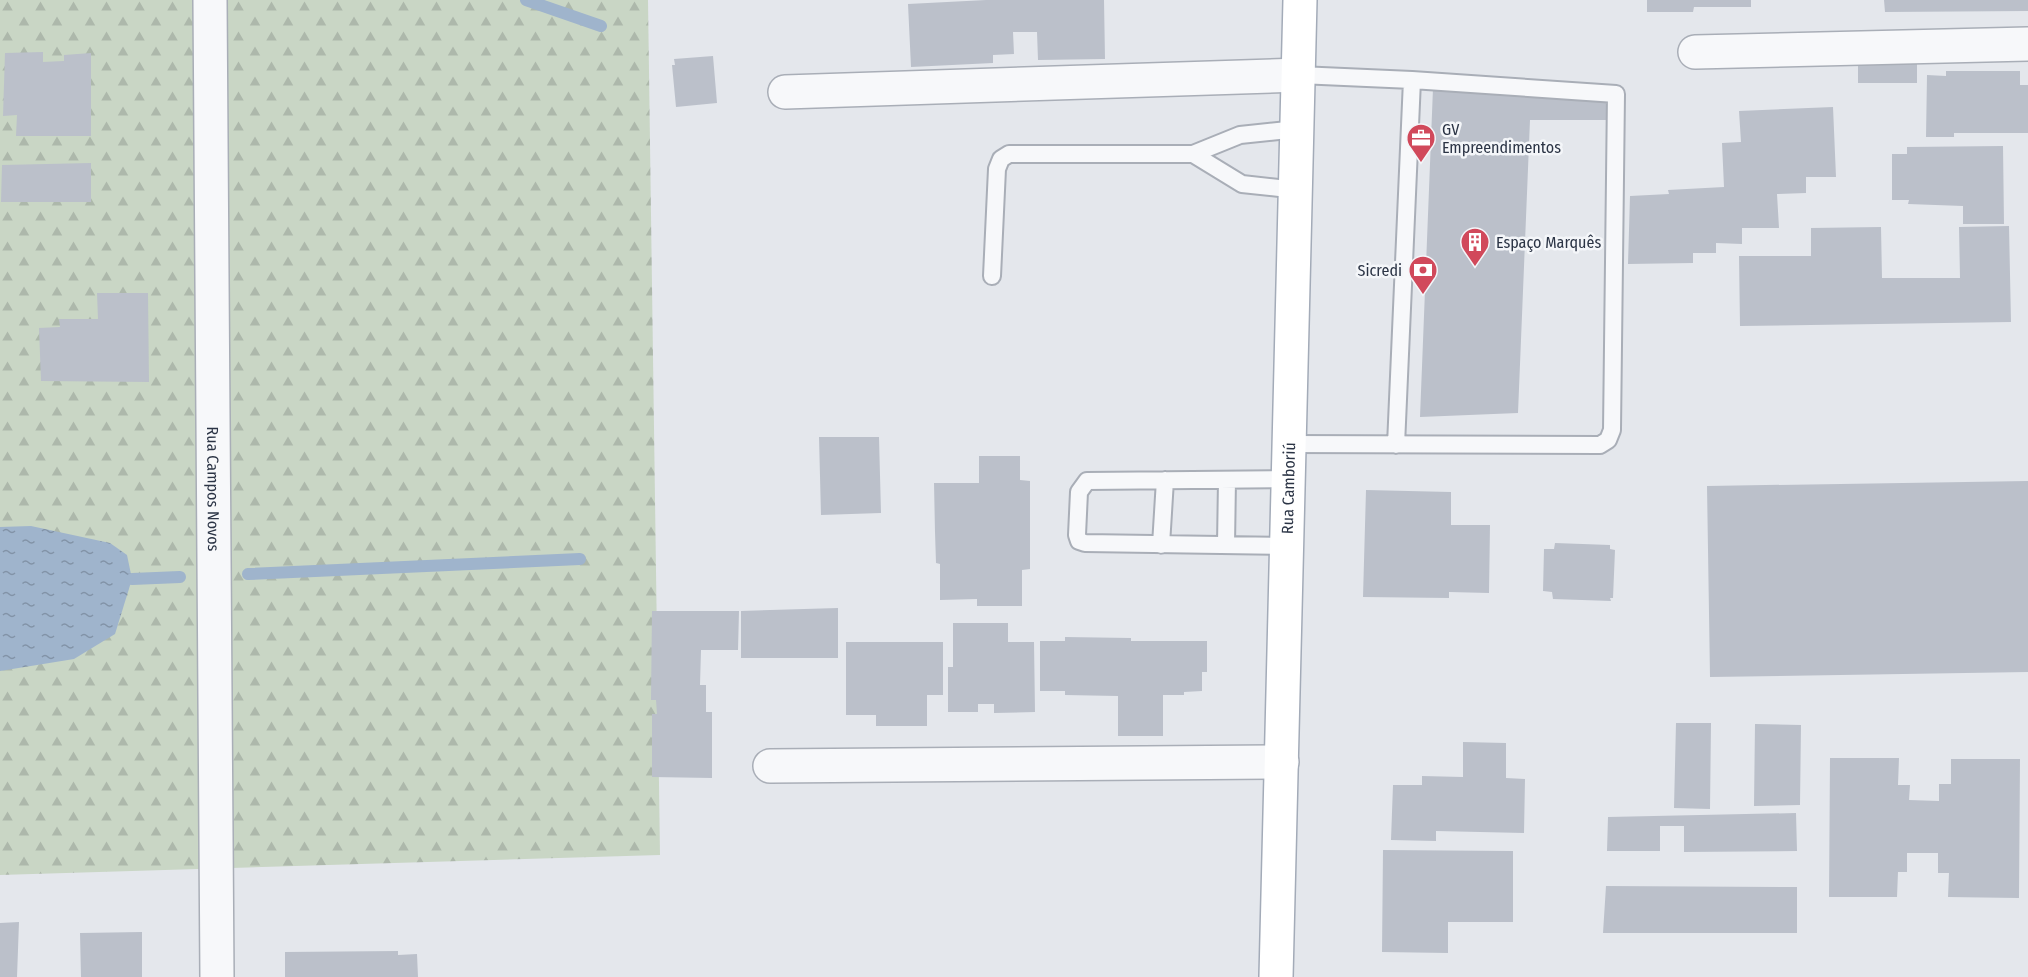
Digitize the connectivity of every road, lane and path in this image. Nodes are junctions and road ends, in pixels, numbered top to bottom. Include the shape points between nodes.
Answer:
1 (210, 0) edge
2 (1300, 0) edge
3 (2028, 44) edge
4 (1695, 52) dead end
5 (1299, 75) junction
6 (1412, 80) junction
7 (785, 93) dead end
8 (1297, 129) junction
9 (1193, 154) junction
10 (1297, 190) junction
11 (992, 276) dead end
12 (1289, 444) junction
13 (1396, 445) junction
14 (1289, 479) junction
15 (1165, 480) junction
16 (1227, 480) junction
17 (1161, 545) junction
18 (1226, 545) junction
19 (1288, 546) junction
20 (1282, 762) junction
21 (770, 766) dead end
22 (217, 977) edge
23 (1276, 977) edge

1 - 22 street, Rua Campos Novos
2 - 5 main road, Rua Camboriú
3 - 4 street
5 - 6 lane
5 - 7 street
5 - 8 main road, Rua Camboriú
6 - 13 lane
6 - 13 lane via 1613,93 1618,97 1611,430 1608,440 1600,445
8 - 9 lane via 1240,135
8 - 10 main road, Rua Camboriú
9 - 10 lane via 1242,184
9 - 11 lane via 1009,154 1001,159 997,169
10 - 12 main road, Rua Camboriú
12 - 13 lane
12 - 14 main road, Rua Camboriú
14 - 16 lane
14 - 19 main road, Rua Camboriú
15 - 16 lane
15 - 17 lane
15 - 17 lane via 1087,481 1079,492 1079,541
16 - 18 lane
17 - 18 lane
18 - 19 lane
19 - 20 main road, Rua Camboriú
20 - 21 street
20 - 23 main road, Rua Camboriú

